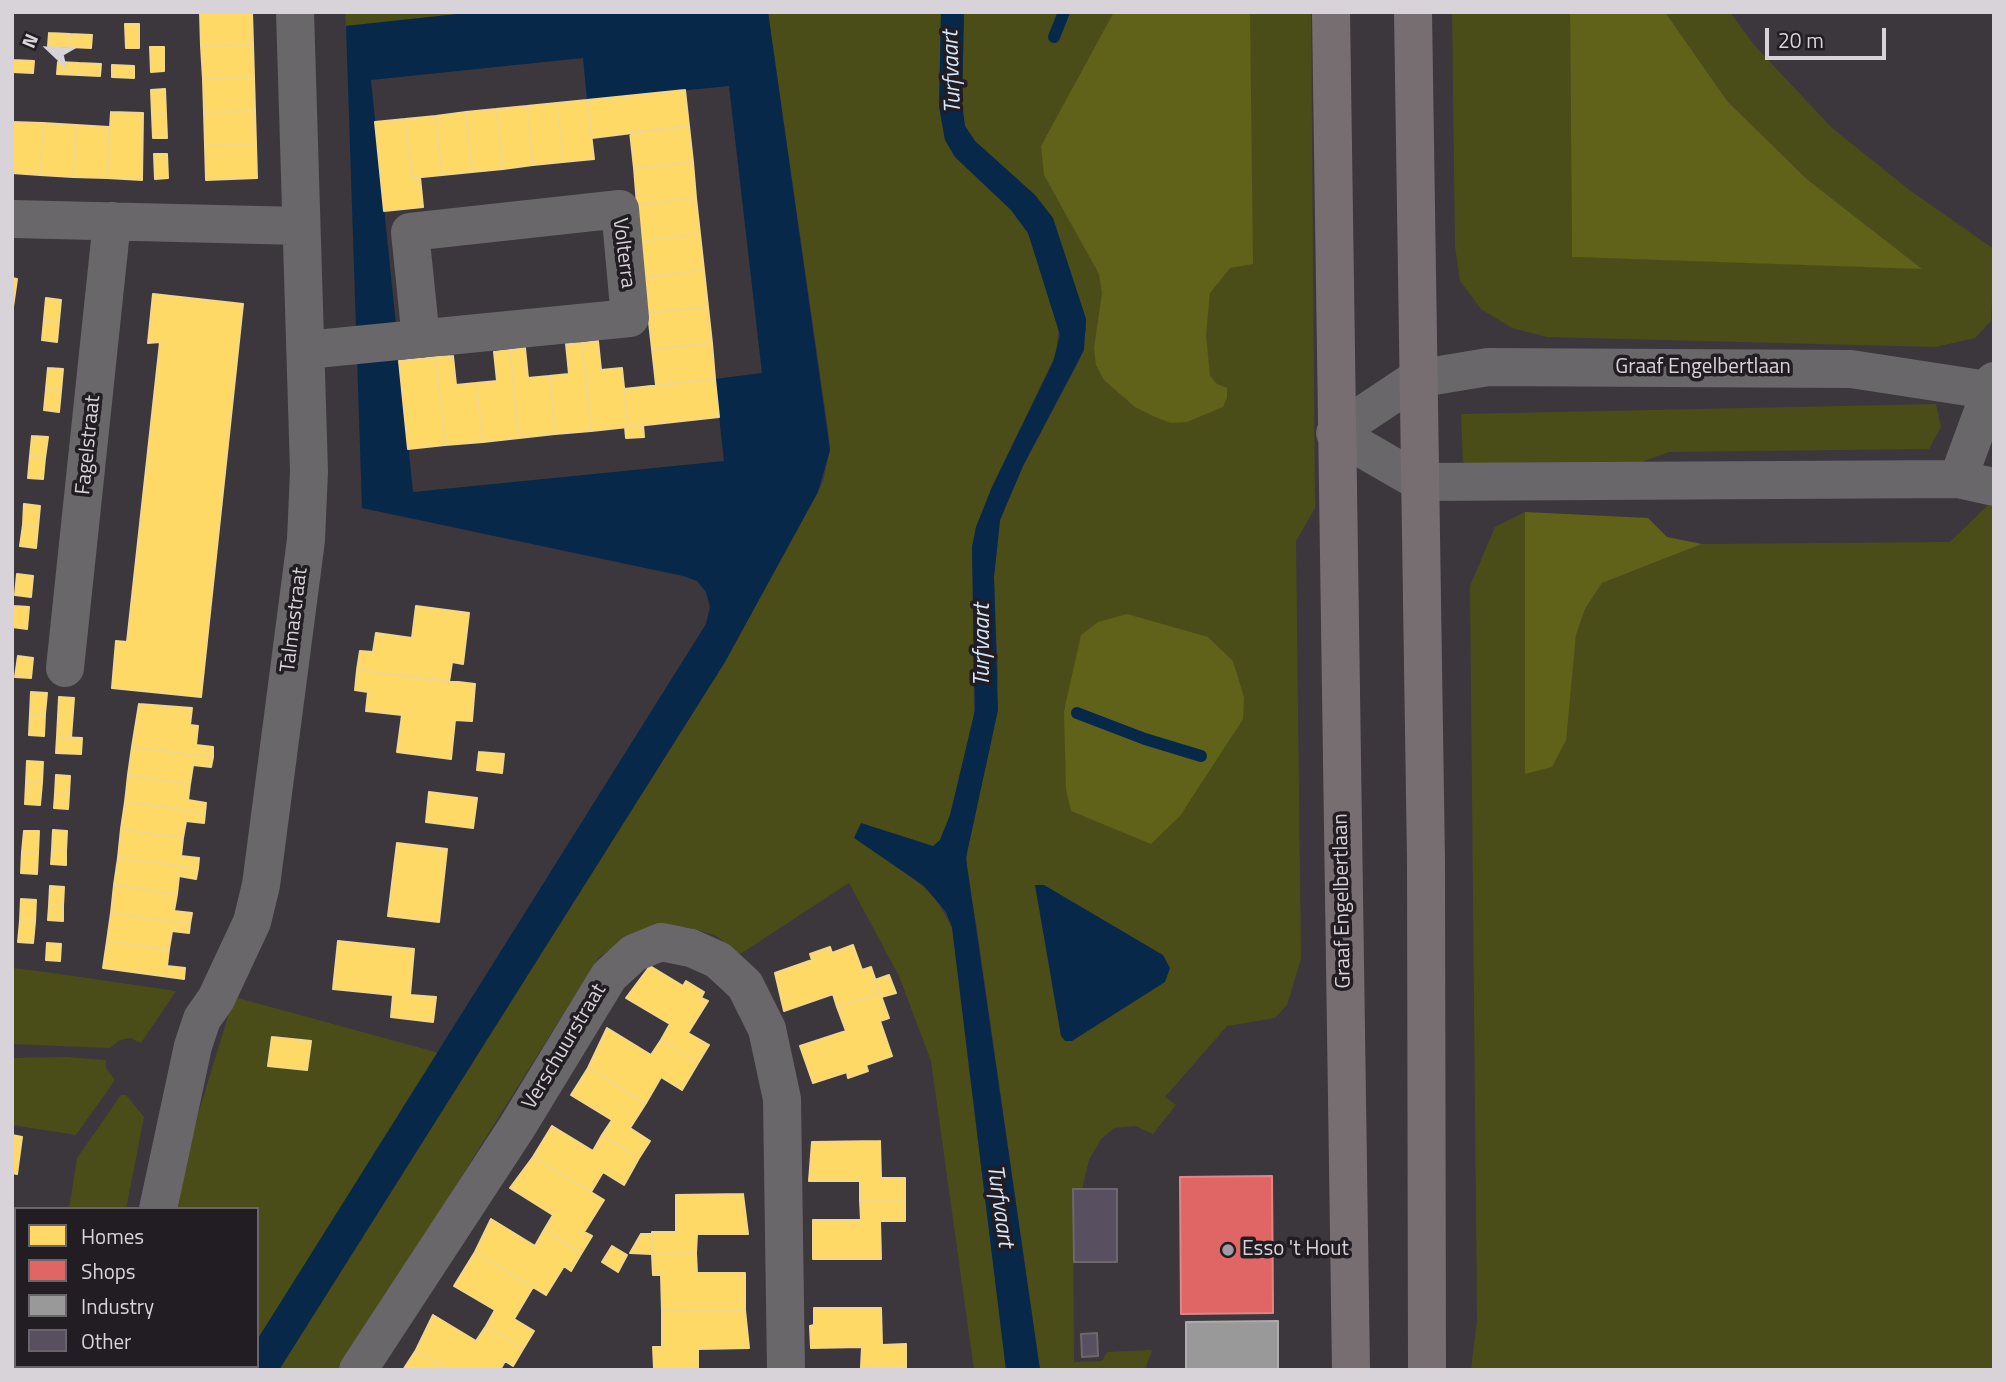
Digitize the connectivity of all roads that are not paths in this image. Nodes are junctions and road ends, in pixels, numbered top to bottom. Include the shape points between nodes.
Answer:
1 (295, 12) edge
2 (1331, 12) edge
3 (1413, 12) edge
4 (12, 219) edge
5 (112, 221) junction
6 (301, 226) junction
7 (409, 340) junction
8 (306, 350) junction
9 (1416, 379) junction
10 (1992, 387) edge
11 (1335, 433) junction
12 (1420, 482) junction
13 (1976, 483) edge
14 (65, 668) dead end
15 (158, 1207) edge
16 (358, 1370) edge
17 (786, 1370) edge
18 (1351, 1370) edge
19 (1427, 1370) edge

1 - 6 street, Talmastraat
2 - 11 main road, Graaf Engelbertlaan
3 - 9 main road
4 - 5 street
5 - 6 street
5 - 14 street, Fagelstraat
6 - 8 street, Talmastraat
7 - 7 street, Volterra via 630,318 620,209 410,232
7 - 8 street, Volterra
8 - 15 street, Talmastraat via 306,540 261,885 247,934 202,1019 193,1046
9 - 10 street, Graaf Engelbertlaan via 1488,367 1851,369
9 - 11 street, Graaf Engelbertlaan
9 - 12 main road
10 - 13 street, Graaf Engelbertlaan
11 - 12 street
11 - 18 main road, Graaf Engelbertlaan
12 - 13 street, Graaf Engelbertlaan
12 - 19 main road
16 - 17 street, Verschuurstraat via 517,1127 609,976 634,953 661,942 718,960 745,985 767,1029 782,1099

